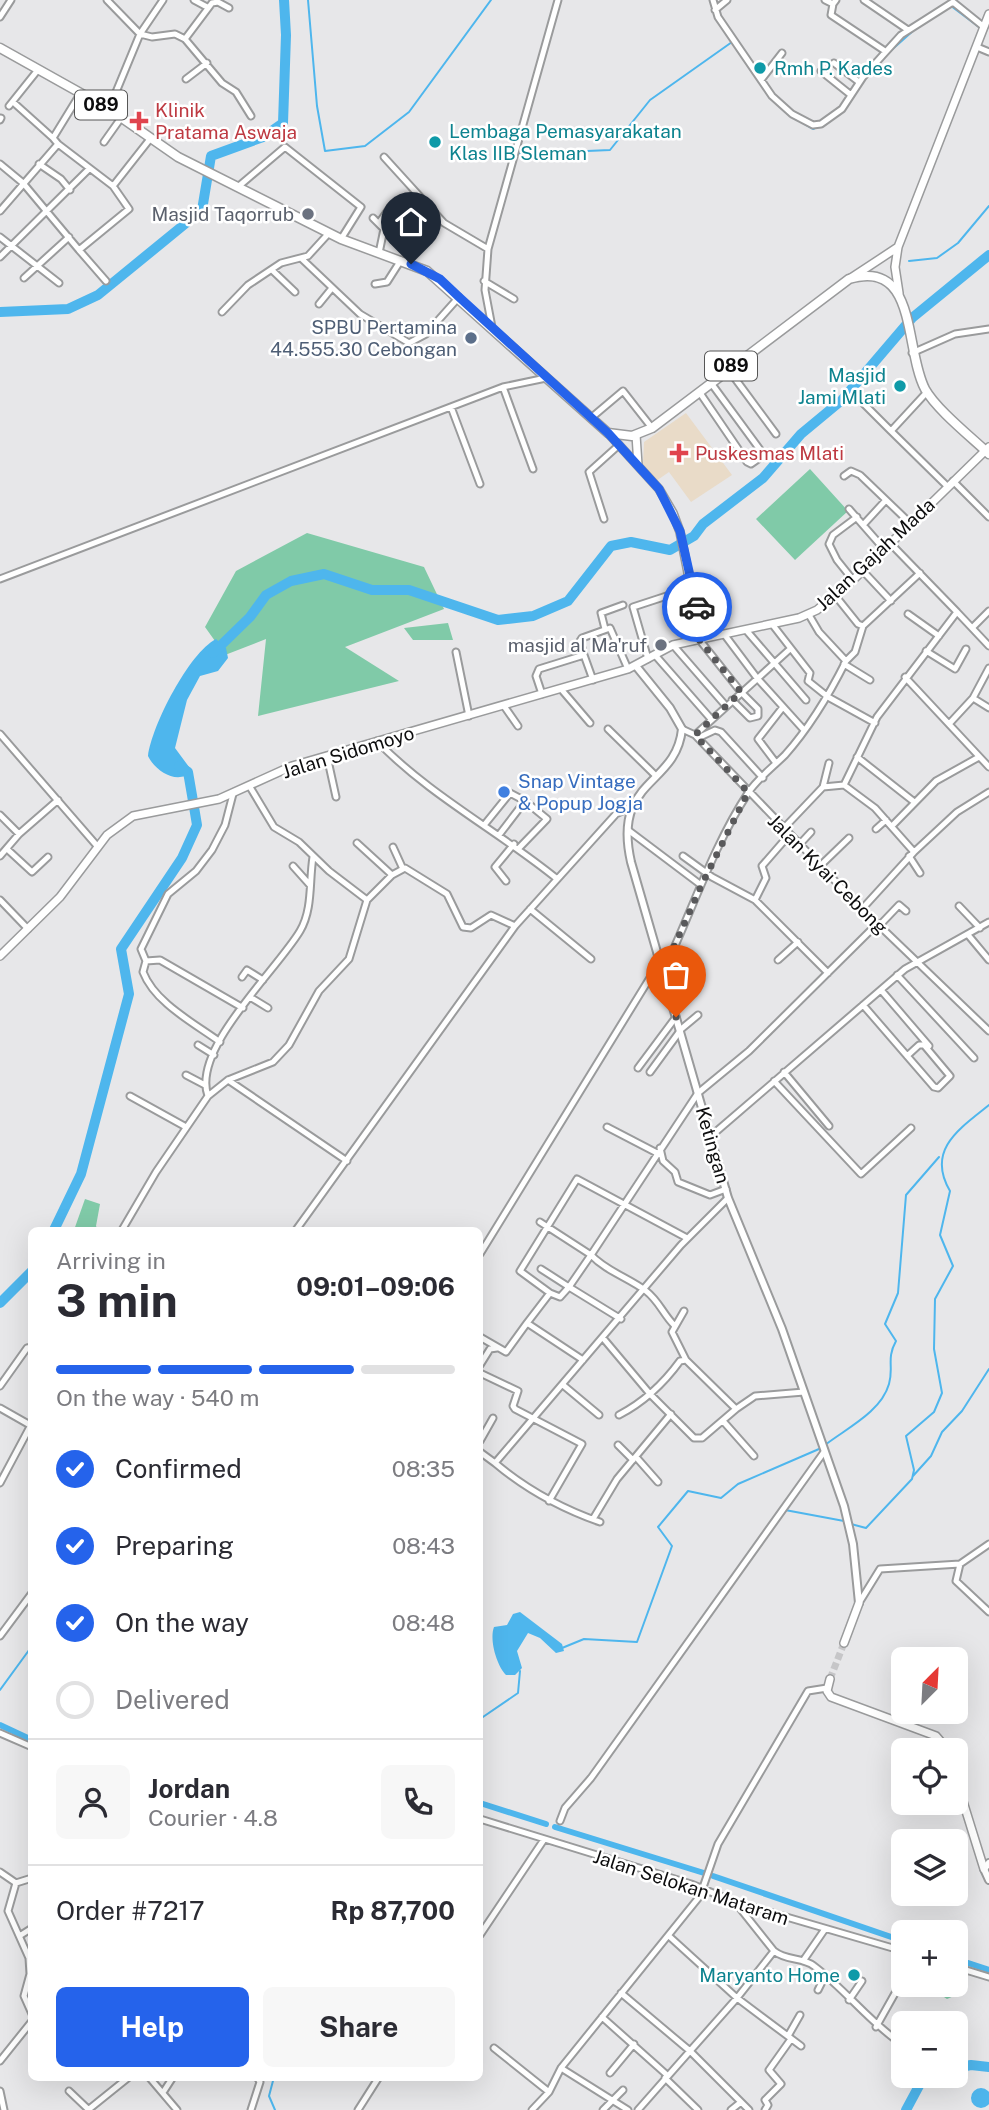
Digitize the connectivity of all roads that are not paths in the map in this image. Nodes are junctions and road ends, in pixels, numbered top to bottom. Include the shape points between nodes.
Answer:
1 (11, 0) edge
2 (107, 0) edge
3 (163, 0) edge
4 (194, 0) edge
5 (558, 0) edge
6 (713, 0) edge
7 (727, 0) edge
8 (825, 0) edge
9 (863, 0) edge
10 (952, 1) edge
11 (835, 2) edge
12 (207, 7) junction
13 (229, 8) dead end
14 (715, 10) junction
15 (989, 14) edge
16 (0, 17) edge
17 (984, 27) junction
18 (908, 30) junction
19 (140, 34) junction
20 (185, 39) junction
21 (977, 47) junction
22 (0, 48) edge
23 (885, 51) junction
24 (989, 52) edge
25 (782, 53) dead end
26 (207, 63) junction
27 (834, 63) dead end
28 (37, 71) junction
29 (821, 71) dead end
30 (186, 79) dead end
31 (761, 80) junction
32 (859, 82) junction
33 (80, 94) junction
34 (850, 95) junction
35 (108, 109) junction
36 (251, 116) dead end
37 (121, 118) junction
38 (53, 138) junction
39 (150, 139) junction
40 (104, 142) dead end
41 (58, 144) junction
42 (384, 157) dead end
43 (0, 164) edge
44 (39, 164) junction
45 (89, 169) junction
46 (23, 183) junction
47 (113, 186) junction
48 (239, 186) junction
49 (70, 190) junction
50 (391, 206) dead end
51 (0, 211) edge
52 (48, 211) junction
53 (430, 226) dead end
54 (329, 233) junction
55 (0, 237) edge
56 (69, 237) junction
57 (341, 239) junction
58 (10, 246) junction
59 (898, 247) junction
60 (488, 249) junction
61 (79, 250) junction
62 (379, 253) junction
63 (0, 257) edge
64 (302, 259) junction
65 (403, 261) junction
66 (37, 266) junction
67 (273, 271) junction
68 (24, 278) dead end
69 (849, 279) junction
70 (106, 281) dead end
71 (484, 281) junction
72 (59, 283) dead end
73 (375, 284) dead end
74 (332, 288) junction
75 (295, 292) dead end
76 (899, 293) junction
77 (459, 297) junction
78 (514, 299) dead end
79 (319, 304) dead end
80 (222, 312) dead end
81 (492, 327) junction
82 (989, 330) edge
83 (912, 349) junction
84 (727, 369) junction
85 (546, 378) junction
86 (711, 383) junction
87 (502, 387) junction
88 (927, 392) junction
89 (699, 393) junction
90 (864, 404) dead end
91 (451, 407) junction
92 (592, 418) junction
93 (652, 428) junction
94 (891, 431) junction
95 (608, 433) junction
96 (636, 435) junction
97 (776, 435) dead end
98 (619, 444) junction
99 (988, 450) edge
100 (638, 465) junction
101 (533, 469) dead end
102 (844, 476) dead end
103 (480, 484) dead end
104 (950, 484) junction
105 (886, 500) junction
106 (849, 509) dead end
107 (856, 517) junction
108 (989, 517) edge
109 (604, 519) dead end
110 (910, 523) junction
111 (863, 525) junction
112 (890, 542) junction
113 (884, 549) junction
114 (862, 570) junction
115 (920, 573) junction
116 (0, 579) edge
117 (853, 580) junction
118 (691, 588) junction
119 (834, 594) junction
120 (891, 601) junction
121 (623, 605) dead end
122 (989, 611) edge
123 (957, 612) junction
124 (908, 614) dead end
125 (808, 615) junction
126 (772, 624) junction
127 (863, 626) junction
128 (974, 626) junction
129 (605, 629) junction
130 (746, 630) junction
131 (724, 634) junction
132 (707, 636) junction
133 (939, 636) junction
134 (698, 638) junction
135 (673, 645) junction
136 (989, 646) edge
137 (790, 649) junction
138 (966, 649) dead end
139 (926, 651) junction
140 (456, 652) dead end
141 (584, 655) junction
142 (651, 657) junction
143 (845, 662) junction
144 (773, 664) junction
145 (632, 668) junction
146 (989, 668) edge
147 (905, 677) junction
148 (757, 678) junction
149 (593, 680) junction
150 (870, 680) dead end
151 (561, 689) junction
152 (741, 692) junction
153 (542, 694) junction
154 (828, 697) junction
155 (973, 698) junction
156 (732, 700) junction
157 (806, 700) dead end
158 (504, 706) junction
159 (726, 706) junction
160 (783, 707) junction
161 (989, 708) edge
162 (469, 716) junction
163 (711, 719) junction
164 (590, 723) dead end
165 (875, 723) junction
166 (949, 724) junction
167 (518, 726) dead end
168 (608, 729) dead end
169 (682, 729) junction
170 (804, 730) junction
171 (0, 734) edge
172 (696, 736) junction
173 (377, 741) junction
174 (989, 754) edge
175 (327, 755) junction
176 (857, 757) junction
177 (981, 759) junction
178 (776, 763) junction
179 (829, 763) dead end
180 (989, 767) edge
181 (655, 775) junction
182 (763, 778) junction
183 (844, 785) junction
184 (822, 787) junction
185 (250, 788) junction
186 (748, 792) junction
187 (989, 792) edge
188 (233, 794) junction
189 (336, 797) dead end
190 (58, 800) junction
191 (525, 801) junction
192 (913, 801) junction
193 (629, 808) junction
194 (0, 815) edge
195 (886, 820) junction
196 (485, 824) junction
197 (892, 826) junction
198 (783, 829) junction
199 (876, 829) dead end
200 (628, 830) junction
201 (811, 832) dead end
202 (19, 834) junction
203 (499, 835) junction
204 (789, 835) junction
205 (849, 838) dead end
206 (357, 843) dead end
207 (799, 845) junction
208 (517, 846) junction
209 (98, 847) junction
210 (393, 847) dead end
211 (6, 849) junction
212 (912, 854) junction
213 (0, 856) edge
214 (683, 856) dead end
215 (48, 857) dead end
216 (313, 857) junction
217 (293, 866) dead end
218 (820, 866) junction
219 (402, 869) junction
220 (920, 873) dead end
221 (708, 874) junction
222 (392, 875) junction
223 (350, 876) dead end
224 (556, 878) junction
225 (506, 881) dead end
226 (343, 884) junction
227 (310, 885) junction
228 (701, 886) junction
229 (367, 900) junction
230 (755, 900) junction
231 (0, 901) edge
232 (959, 906) dead end
233 (530, 909) junction
234 (862, 909) junction
235 (905, 911) dead end
236 (989, 922) edge
237 (878, 925) junction
238 (515, 926) junction
239 (980, 928) junction
240 (28, 929) junction
241 (969, 936) junction
242 (798, 942) junction
243 (0, 956) edge
244 (590, 959) dead end
245 (778, 960) dead end
246 (916, 960) junction
247 (989, 960) edge
248 (146, 961) junction
249 (659, 963) junction
250 (828, 973) junction
251 (662, 974) junction
252 (897, 975) junction
253 (242, 977) dead end
254 (263, 980) junction
255 (881, 990) junction
256 (250, 997) junction
257 (863, 1005) junction
258 (243, 1008) junction
259 (268, 1009) dead end
260 (698, 1014) dead end
261 (676, 1017) junction
262 (680, 1030) junction
263 (989, 1031) edge
264 (220, 1042) junction
265 (198, 1045) dead end
266 (214, 1055) junction
267 (907, 1056) junction
268 (974, 1058) dead end
269 (638, 1068) dead end
270 (650, 1072) dead end
271 (785, 1072) junction
272 (953, 1074) dead end
273 (186, 1075) dead end
274 (228, 1080) junction
275 (774, 1081) junction
276 (205, 1084) junction
277 (698, 1093) junction
278 (130, 1096) dead end
279 (208, 1096) junction
280 (830, 1126) dead end
281 (187, 1127) junction
282 (607, 1127) dead end
283 (911, 1128) dead end
284 (711, 1136) junction
285 (659, 1151) junction
286 (347, 1161) junction
287 (726, 1189) junction
288 (728, 1198) junction
289 (625, 1204) junction
290 (543, 1224) junction
291 (124, 1227) edge
292 (300, 1227) edge
293 (687, 1238) junction
294 (483, 1249) edge
295 (591, 1255) junction
296 (541, 1269) dead end
297 (569, 1287) junction
298 (644, 1290) junction
299 (550, 1293) junction
300 (684, 1311) dead end
301 (621, 1319) junction
302 (527, 1323) junction
303 (674, 1325) junction
304 (603, 1338) junction
305 (483, 1339) edge
306 (28, 1348) edge
307 (497, 1348) junction
308 (483, 1360) edge
309 (583, 1360) junction
310 (686, 1360) junction
311 (483, 1374) edge
312 (563, 1385) junction
313 (0, 1386) edge
314 (804, 1392) junction
315 (650, 1394) junction
316 (0, 1408) edge
317 (736, 1409) junction
318 (671, 1414) junction
319 (599, 1415) dead end
320 (619, 1415) dead end
321 (493, 1418) dead end
322 (534, 1418) junction
323 (723, 1421) junction
324 (28, 1422) edge
325 (28, 1430) edge
326 (483, 1436) edge
327 (618, 1445) dead end
328 (824, 1452) junction
329 (483, 1454) edge
330 (754, 1456) dead end
331 (634, 1459) junction
332 (495, 1462) junction
333 (658, 1482) dead end
334 (0, 1483) edge
335 (548, 1501) junction
336 (989, 1544) edge
337 (960, 1564) junction
338 (28, 1598) edge
339 (859, 1603) junction
340 (989, 1612) edge
341 (0, 1636) edge
342 (844, 1643) tunnel mouth
343 (830, 1679) tunnel mouth
344 (827, 1688) junction
345 (0, 1733) edge
346 (939, 1738) edge
347 (28, 1745) edge
348 (968, 1814) edge
349 (483, 1820) edge
350 (560, 1821) dead end
351 (543, 1841) junction
352 (986, 1866) edge
353 (0, 1872) edge
354 (28, 1879) edge
355 (989, 1880) edge
356 (16, 1883) junction
357 (705, 1887) junction
358 (735, 1902) junction
359 (825, 1928) junction
360 (28, 1931) edge
361 (483, 1931) edge
362 (21, 1935) junction
363 (670, 1937) junction
364 (891, 1947) edge
365 (774, 1951) junction
366 (28, 1960) edge
367 (803, 1961) junction
368 (968, 1971) edge
369 (825, 1976) junction
370 (989, 1977) edge
371 (28, 1978) edge
372 (862, 1981) dead end
373 (818, 1990) dead end
374 (621, 1993) junction
375 (893, 1997) edge
376 (737, 1998) junction
377 (849, 2000) junction
378 (28, 2007) edge
379 (800, 2015) dead end
380 (602, 2017) junction
381 (28, 2026) edge
382 (876, 2027) junction
383 (789, 2037) junction
384 (891, 2037) edge
385 (634, 2044) junction
386 (801, 2046) dead end
387 (494, 2048) dead end
388 (690, 2051) junction
389 (0, 2060) edge
390 (561, 2068) junction
391 (610, 2073) dead end
392 (666, 2076) junction
393 (124, 2081) edge
394 (153, 2081) edge
395 (170, 2081) edge
396 (259, 2081) edge
397 (376, 2081) edge
398 (623, 2090) dead end
399 (0, 2091) edge
400 (69, 2091) dead end
401 (164, 2091) junction
402 (550, 2092) junction
403 (612, 2101) junction
404 (741, 2102) junction
405 (4, 2110) edge
406 (89, 2110) edge
407 (177, 2110) edge
408 (251, 2110) edge
409 (358, 2110) edge
410 (532, 2110) edge
411 (603, 2110) edge
412 (628, 2110) edge
413 (638, 2110) edge
414 (698, 2110) edge
415 (731, 2110) edge
416 (749, 2110) edge
417 (765, 2110) edge

1 - 16 street
2 - 19 street
3 - 19 street
4 - 12 street
5 - 60 street
6 - 14 street
7 - 14 street
8 - 11 street
9 - 18 street
10 - 17 street
10 - 18 street
11 - 23 street via 831,15
12 - 13 street via 218,2
12 - 20 street
14 - 31 street
15 - 17 main road
17 - 21 main road
18 - 23 street
19 - 20 street via 175,34
19 - 35 street
20 - 26 street
21 - 24 street
21 - 59 main road
22 - 28 main road, 089
23 - 32 street
25 - 31 street
26 - 30 street
26 - 36 street via 222,83 236,92
27 - 32 street
28 - 33 main road, 089
28 - 38 street via 11,104
29 - 34 street
31 - 34 street via 780,104 813,125 832,118
32 - 34 street
33 - 35 main road, 089
33 - 38 street
35 - 37 main road, 089
37 - 39 main road, 089
37 - 40 street
38 - 41 street
39 - 47 street
39 - 48 main road, 089
41 - 44 street
41 - 45 street
42 - 60 street via 444,223
43 - 46 street
44 - 46 street
44 - 49 street
45 - 47 street
45 - 49 street
46 - 51 street
46 - 52 street
47 - 61 street via 129,209
48 - 54 main road, 089
48 - 57 street via 285,147 361,207
49 - 52 street
50 - 62 street via 376,221 384,230
52 - 56 street
52 - 58 street
53 - 65 street
54 - 57 main road, 089
54 - 64 street
55 - 58 street
56 - 61 street
56 - 66 street
57 - 62 main road, 089
58 - 63 street
58 - 66 street
59 - 69 main road
59 - 76 main road
60 - 71 street
61 - 70 street
62 - 65 main road, 089
64 - 67 street via 281,262
64 - 74 street
65 - 73 street via 387,282
65 - 77 main road, 089 via 427,271
66 - 68 street
66 - 72 street
67 - 75 street
67 - 80 street via 248,285
69 - 76 main road via 862,275 881,278
69 - 84 main road, 089
71 - 78 street
71 - 81 street
74 - 77 street via 367,320 409,343 426,334
74 - 79 street
76 - 83 main road
77 - 81 main road, 089
81 - 85 main road, 089
82 - 83 street via 955,334
83 - 88 main road
84 - 86 main road, 089
84 - 97 street
85 - 87 street
85 - 92 main road, 089
86 - 89 main road, 089
86 - 89 street via 761,457 747,462
87 - 91 street
87 - 101 street
88 - 94 street
88 - 99 main road
89 - 93 main road, 089
90 - 94 street
91 - 103 street
91 - 116 street
92 - 93 street via 622,390
92 - 95 main road, 089
93 - 96 main road, 089
94 - 104 street
95 - 96 main road, 089
95 - 98 main road
96 - 100 main road
98 - 100 main road
98 - 109 street via 589,471
99 - 104 main road, Jalan Gajah Mada
100 - 118 main road via 673,513
102 - 105 street via 856,472
104 - 108 street
104 - 110 main road, Jalan Gajah Mada
105 - 110 street
105 - 111 street
106 - 107 street
107 - 111 street
107 - 117 street via 833,535 830,544
110 - 112 main road, Jalan Gajah Mada
111 - 113 street
112 - 113 main road, Jalan Gajah Mada
112 - 115 street
113 - 114 main road, Jalan Gajah Mada
114 - 117 main road, Jalan Gajah Mada
114 - 120 street
115 - 120 street
115 - 123 street
117 - 119 main road, Jalan Gajah Mada
118 - 132 main road
118 - 142 street via 633,607
119 - 125 main road, Jalan Gajah Mada
119 - 127 street
120 - 127 street
121 - 129 street via 601,613
122 - 128 street
123 - 128 street
123 - 133 street
124 - 133 street
125 - 126 main road, Jalan Gajah Mada
125 - 143 street
126 - 130 main road, Jalan Gajah Mada
126 - 137 street
127 - 143 street via 855,652
128 - 136 street
129 - 141 street via 580,640
129 - 145 street via 613,629
130 - 131 main road, Jalan Gajah Mada
130 - 144 street
131 - 132 main road, Jalan Gajah Mada
131 - 148 street
132 - 134 main road, Jalan Sidomoyo
133 - 139 street
134 - 135 main road, Jalan Sidomoyo
134 - 152 street
135 - 142 main road, Jalan Sidomoyo
135 - 159 street
137 - 144 street
137 - 154 street via 810,673 808,681
138 - 139 street via 955,669
139 - 147 street
140 - 162 street
141 - 149 street
141 - 153 street via 538,669
142 - 145 main road, Jalan Sidomoyo
142 - 163 street
143 - 150 street
143 - 154 street
144 - 148 street
144 - 157 street
145 - 149 main road, Jalan Sidomoyo
145 - 169 street via 670,708
146 - 155 street
147 - 165 street
147 - 166 street
148 - 152 street
148 - 160 street
149 - 151 main road, Jalan Sidomoyo
151 - 153 main road, Jalan Sidomoyo
151 - 164 street
152 - 156 street
152 - 156 street via 758,709 756,718 750,718
153 - 158 main road, Jalan Sidomoyo
154 - 165 street
154 - 170 street
155 - 161 street
155 - 166 street
156 - 159 street
158 - 162 main road, Jalan Sidomoyo
158 - 167 street
159 - 163 street
160 - 170 street
160 - 178 street via 758,739
162 - 173 main road, Jalan Sidomoyo
163 - 172 street
165 - 176 street
166 - 177 street
168 - 181 street
169 - 172 street, Jalan Kyai Cebong
169 - 181 street via 677,754
170 - 178 street
171 - 190 street
172 - 182 street via 721,732
172 - 186 street, Jalan Kyai Cebong
173 - 175 main road, Jalan Sidomoyo
173 - 196 street via 404,769
174 - 177 street
175 - 185 main road, Jalan Sidomoyo via 292,766
175 - 189 street
176 - 183 street
176 - 192 street
177 - 180 street
177 - 192 street via 940,777
178 - 182 street
179 - 184 street
181 - 193 street
182 - 186 street
183 - 184 street
183 - 195 street
184 - 198 street
185 - 188 main road, Jalan Sidomoyo
185 - 216 street via 274,827
186 - 198 street, Jalan Kyai Cebong
186 - 221 street
187 - 212 street via 957,812
188 - 209 main road, Jalan Sidomoyo via 133,816
188 - 248 street via 212,850 196,871 167,894 146,932 141,949
190 - 202 street
190 - 209 street
191 - 196 street via 510,793
191 - 203 street
191 - 208 street via 547,819
192 - 197 street
193 - 200 street, Ketingan
193 - 224 street via 616,814
194 - 202 street
195 - 197 street
195 - 199 street
196 - 203 street
197 - 212 street
198 - 204 street, Jalan Kyai Cebong
200 - 228 street
200 - 249 street, Ketingan via 631,862
201 - 207 street
202 - 211 street
203 - 208 street
204 - 207 street, Jalan Kyai Cebong
204 - 230 street via 762,866 766,878
205 - 218 street
206 - 222 street
207 - 218 street, Jalan Kyai Cebong
208 - 224 street
208 - 225 street via 495,867
209 - 240 main road, Jalan Sidomoyo
210 - 219 street
211 - 213 street
211 - 215 street via 32,872
212 - 220 street
212 - 234 street
214 - 221 street
216 - 226 street
216 - 227 street
217 - 227 street
218 - 234 street, Jalan Kyai Cebong
219 - 222 street
219 - 238 street via 412,870 447,894 463,927 471,929 491,915
221 - 228 street
221 - 230 street
222 - 229 street
223 - 226 street
224 - 233 street
226 - 229 street
227 - 254 street via 301,930
228 - 251 street
229 - 274 street via 349,959 319,991 289,1045 273,1062
230 - 242 street
231 - 240 street
232 - 239 street
233 - 238 street
233 - 244 street
234 - 237 street, Jalan Kyai Cebong
235 - 237 street via 899,905
236 - 239 street
237 - 246 street, Jalan Kyai Cebong
237 - 250 street
238 - 286 street
239 - 241 street
240 - 243 main road, Jalan Sidomoyo
241 - 246 street
241 - 247 street
242 - 245 street
242 - 250 street
246 - 252 street
246 - 263 street, Jalan Kyai Cebong
248 - 258 street via 160,960
248 - 264 street via 145,977 166,1002
249 - 251 street, Ketingan
249 - 294 street
250 - 277 street via 749,1051
251 - 261 street, Ketingan
252 - 255 street
252 - 268 street
253 - 254 street via 247,970
254 - 256 street
255 - 257 street
255 - 272 street
256 - 258 street
256 - 259 street
257 - 267 street
257 - 271 street
258 - 264 street
260 - 262 street
261 - 262 street, Ketingan
261 - 269 street
262 - 270 street
262 - 277 street, Ketingan
264 - 266 street
265 - 266 street
266 - 276 street
267 - 267 street via 935,1088 950,1076 922,1044
271 - 275 street
271 - 280 street
273 - 276 street
274 - 279 street
274 - 286 street
275 - 283 street via 861,1174
275 - 284 street
276 - 279 street
277 - 284 street, Ketingan
277 - 285 street
278 - 281 street
279 - 281 street
281 - 291 street
282 - 285 street
284 - 287 street, Ketingan
285 - 287 street via 678,1182 710,1195
285 - 289 street
286 - 292 street
287 - 288 street, Ketingan
288 - 293 street
288 - 314 street, Ketingan
289 - 290 street via 579,1178
289 - 293 street
289 - 295 street
290 - 295 street
290 - 299 street via 520,1272
293 - 298 street
295 - 297 street
295 - 298 street
296 - 297 street
297 - 299 street via 560,1297
297 - 301 street
298 - 301 street
298 - 303 street
299 - 302 street
300 - 303 street
301 - 304 street
302 - 307 street via 508,1351
302 - 309 street
303 - 310 street via 672,1333
304 - 309 street
304 - 315 street
305 - 307 street
306 - 313 street
307 - 308 street via 490,1349
309 - 312 street
310 - 315 street
310 - 317 street
311 - 322 street via 518,1391 513,1408
312 - 319 street
312 - 322 street
314 - 317 street via 755,1396
314 - 328 street, Ketingan
315 - 318 street
315 - 320 street
316 - 324 street
317 - 323 street
318 - 323 street via 694,1438 702,1438
318 - 331 street
321 - 326 street
322 - 332 street
322 - 335 street via 583,1445
323 - 330 street
325 - 334 street
327 - 331 street
328 - 339 street, Ketingan via 850,1529
328 - 350 street
329 - 332 street
331 - 333 street
331 - 335 street via 596,1521
332 - 335 street
336 - 337 street
337 - 339 street via 885,1567
337 - 340 street via 956,1581
338 - 341 street
339 - 342 main road, Ketingan
343 - 344 main road
344 - 346 main road via 834,1698
344 - 357 street via 808,1691 718,1844
345 - 347 street
348 - 352 main road
349 - 351 street, Jalan Selokan Mataram
351 - 357 street, Jalan Selokan Mataram
351 - 361 street
352 - 355 street
353 - 356 street
354 - 356 street
356 - 362 street via 8,1911
357 - 358 street, Jalan Selokan Mataram
357 - 363 street
358 - 359 street, Jalan Selokan Mataram
358 - 365 street
359 - 364 street, Jalan Selokan Mataram
359 - 367 street
360 - 362 street
362 - 366 street
363 - 374 street
363 - 376 street
365 - 367 street
365 - 376 street
367 - 369 street
368 - 370 street
369 - 373 street
369 - 377 street
371 - 378 street via 24,2000
372 - 377 street
374 - 380 street
374 - 388 street
375 - 382 street
376 - 383 street
376 - 388 street
377 - 382 street
379 - 383 street
380 - 385 street
380 - 390 street
381 - 389 street
382 - 384 street
383 - 386 street
383 - 417 street via 769,2070 781,2084 766,2099
385 - 391 street
385 - 392 street
387 - 402 street
388 - 392 street
388 - 404 street
390 - 402 street
390 - 403 street
392 - 413 street
392 - 414 street
393 - 406 street
394 - 401 street
395 - 401 street
396 - 408 street
397 - 409 street
398 - 403 street
399 - 405 street
400 - 406 street
401 - 407 street
402 - 410 street
403 - 411 street
403 - 412 street
404 - 415 street
404 - 416 street

